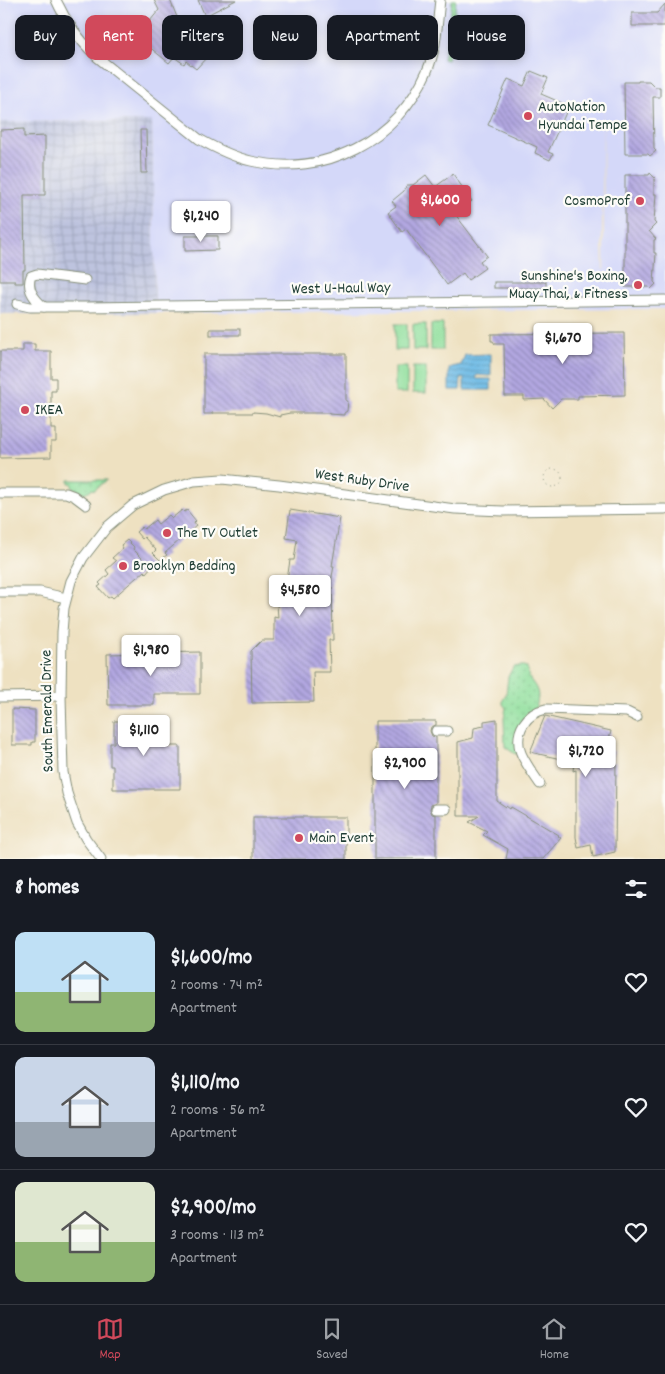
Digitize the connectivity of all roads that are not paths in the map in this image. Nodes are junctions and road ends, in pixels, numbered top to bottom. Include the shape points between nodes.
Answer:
1 (56, 0) edge
2 (440, 0) edge
3 (85, 280) dead end
4 (665, 300) edge
5 (17, 304) dead end
6 (44, 307) junction
7 (0, 493) edge
8 (86, 505) dead end
9 (665, 509) edge
10 (83, 558) joint
11 (0, 592) edge
12 (66, 598) junction
13 (61, 696) junction
14 (0, 697) edge
15 (637, 717) dead end
16 (436, 731) dead end
17 (447, 731) dead end
18 (540, 784) dead end
19 (436, 809) dead end
20 (446, 809) dead end
21 (101, 859) edge

1 - 2 street via 85,46 199,138 239,158 283,165 337,156 362,146 389,125 413,96 428,70
3 - 6 street via 31,276 31,292
4 - 6 street, West U-Haul Way
5 - 6 street, West U-Haul Way
7 - 8 street via 66,493
9 - 10 street, West Ruby Drive via 462,510 238,480 208,479 164,490 133,505 107,527
10 - 12 street, South Emerald Drive via 70,581
11 - 12 street via 40,592
12 - 13 street, South Emerald Drive
13 - 14 street
13 - 21 street, South Emerald Drive via 63,772 67,793 77,823
15 - 18 street via 627,712 546,710 532,715 519,734 520,751
16 - 17 street
19 - 20 street

